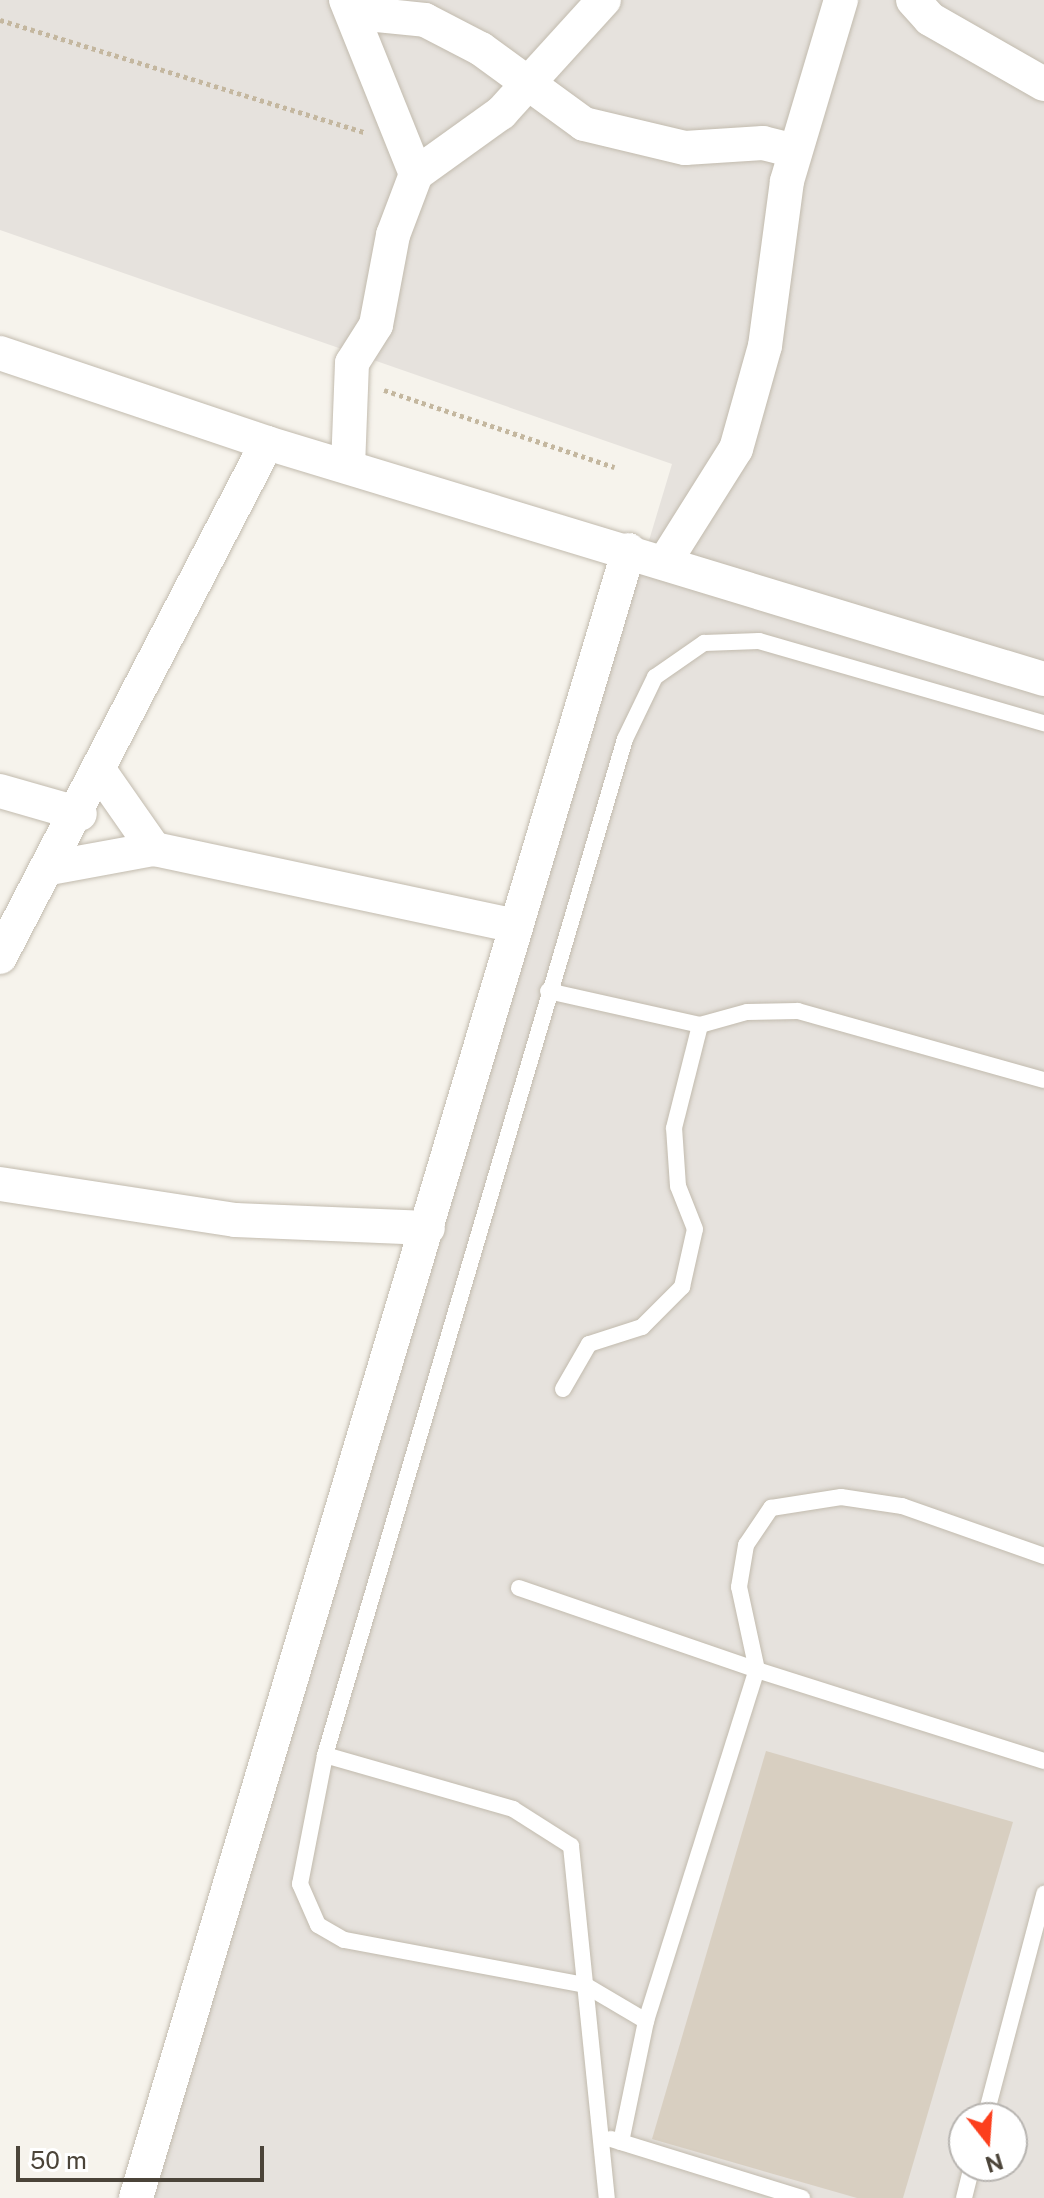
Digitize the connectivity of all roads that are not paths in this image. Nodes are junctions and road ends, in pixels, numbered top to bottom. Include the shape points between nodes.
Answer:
1 (347, 0) edge
2 (604, 0) edge
3 (841, 0) edge
4 (913, 0) edge
5 (533, 82) junction
6 (1044, 84) edge
7 (795, 151) junction
8 (410, 159) junction
9 (0, 353) edge
10 (267, 443) junction
11 (348, 467) junction
12 (629, 550) junction
13 (666, 560) junction
14 (1044, 679) edge
15 (1044, 723) edge
16 (101, 773) junction
17 (0, 791) edge
18 (80, 814) junction
19 (154, 849) junction
20 (50, 868) junction
21 (513, 925) junction
22 (0, 957) edge
23 (548, 991) junction
24 (700, 1025) junction
25 (1044, 1080) edge
26 (0, 1184) edge
27 (428, 1228) junction
28 (563, 1389) dead end
29 (1044, 1556) edge
30 (519, 1588) dead end
31 (757, 1670) junction
32 (325, 1755) junction
33 (1044, 1761) edge
34 (1044, 1894) edge
35 (585, 1985) junction
36 (646, 2021) junction
37 (989, 2102) edge
38 (602, 2136) junction
39 (621, 2142) junction
40 (136, 2198) edge
41 (607, 2198) edge
42 (802, 2198) edge

1 - 5 street via 367,14 425,20
1 - 8 street
2 - 5 street
3 - 7 street
4 - 6 street via 930,19
5 - 7 street via 598,129 685,148 763,143
5 - 8 street
7 - 13 street via 765,346 736,449
8 - 11 street via 378,317 349,378
9 - 10 street
10 - 11 street
10 - 16 street
11 - 12 street
12 - 13 street
12 - 21 street
13 - 14 street
15 - 23 lane via 759,641 704,643 655,677 625,739
16 - 18 street
16 - 19 street
17 - 18 street
18 - 20 street
19 - 20 street
19 - 21 street
20 - 22 street
21 - 27 street
23 - 24 lane
23 - 32 lane
24 - 25 lane via 747,1012 798,1011
24 - 28 lane via 674,1128 678,1186 695,1229 682,1287 642,1327 589,1344
26 - 27 street via 235,1220
27 - 40 street
29 - 31 lane via 902,1506 841,1497 771,1508 746,1545 739,1587
30 - 31 lane
31 - 33 lane
31 - 36 lane
32 - 35 lane via 513,1809 555,1831 571,1846 580,1884
32 - 35 lane via 301,1853 300,1884 318,1925 374,1950
34 - 37 lane
35 - 36 lane
35 - 38 lane
36 - 39 lane
38 - 39 lane
38 - 41 lane
39 - 42 lane

